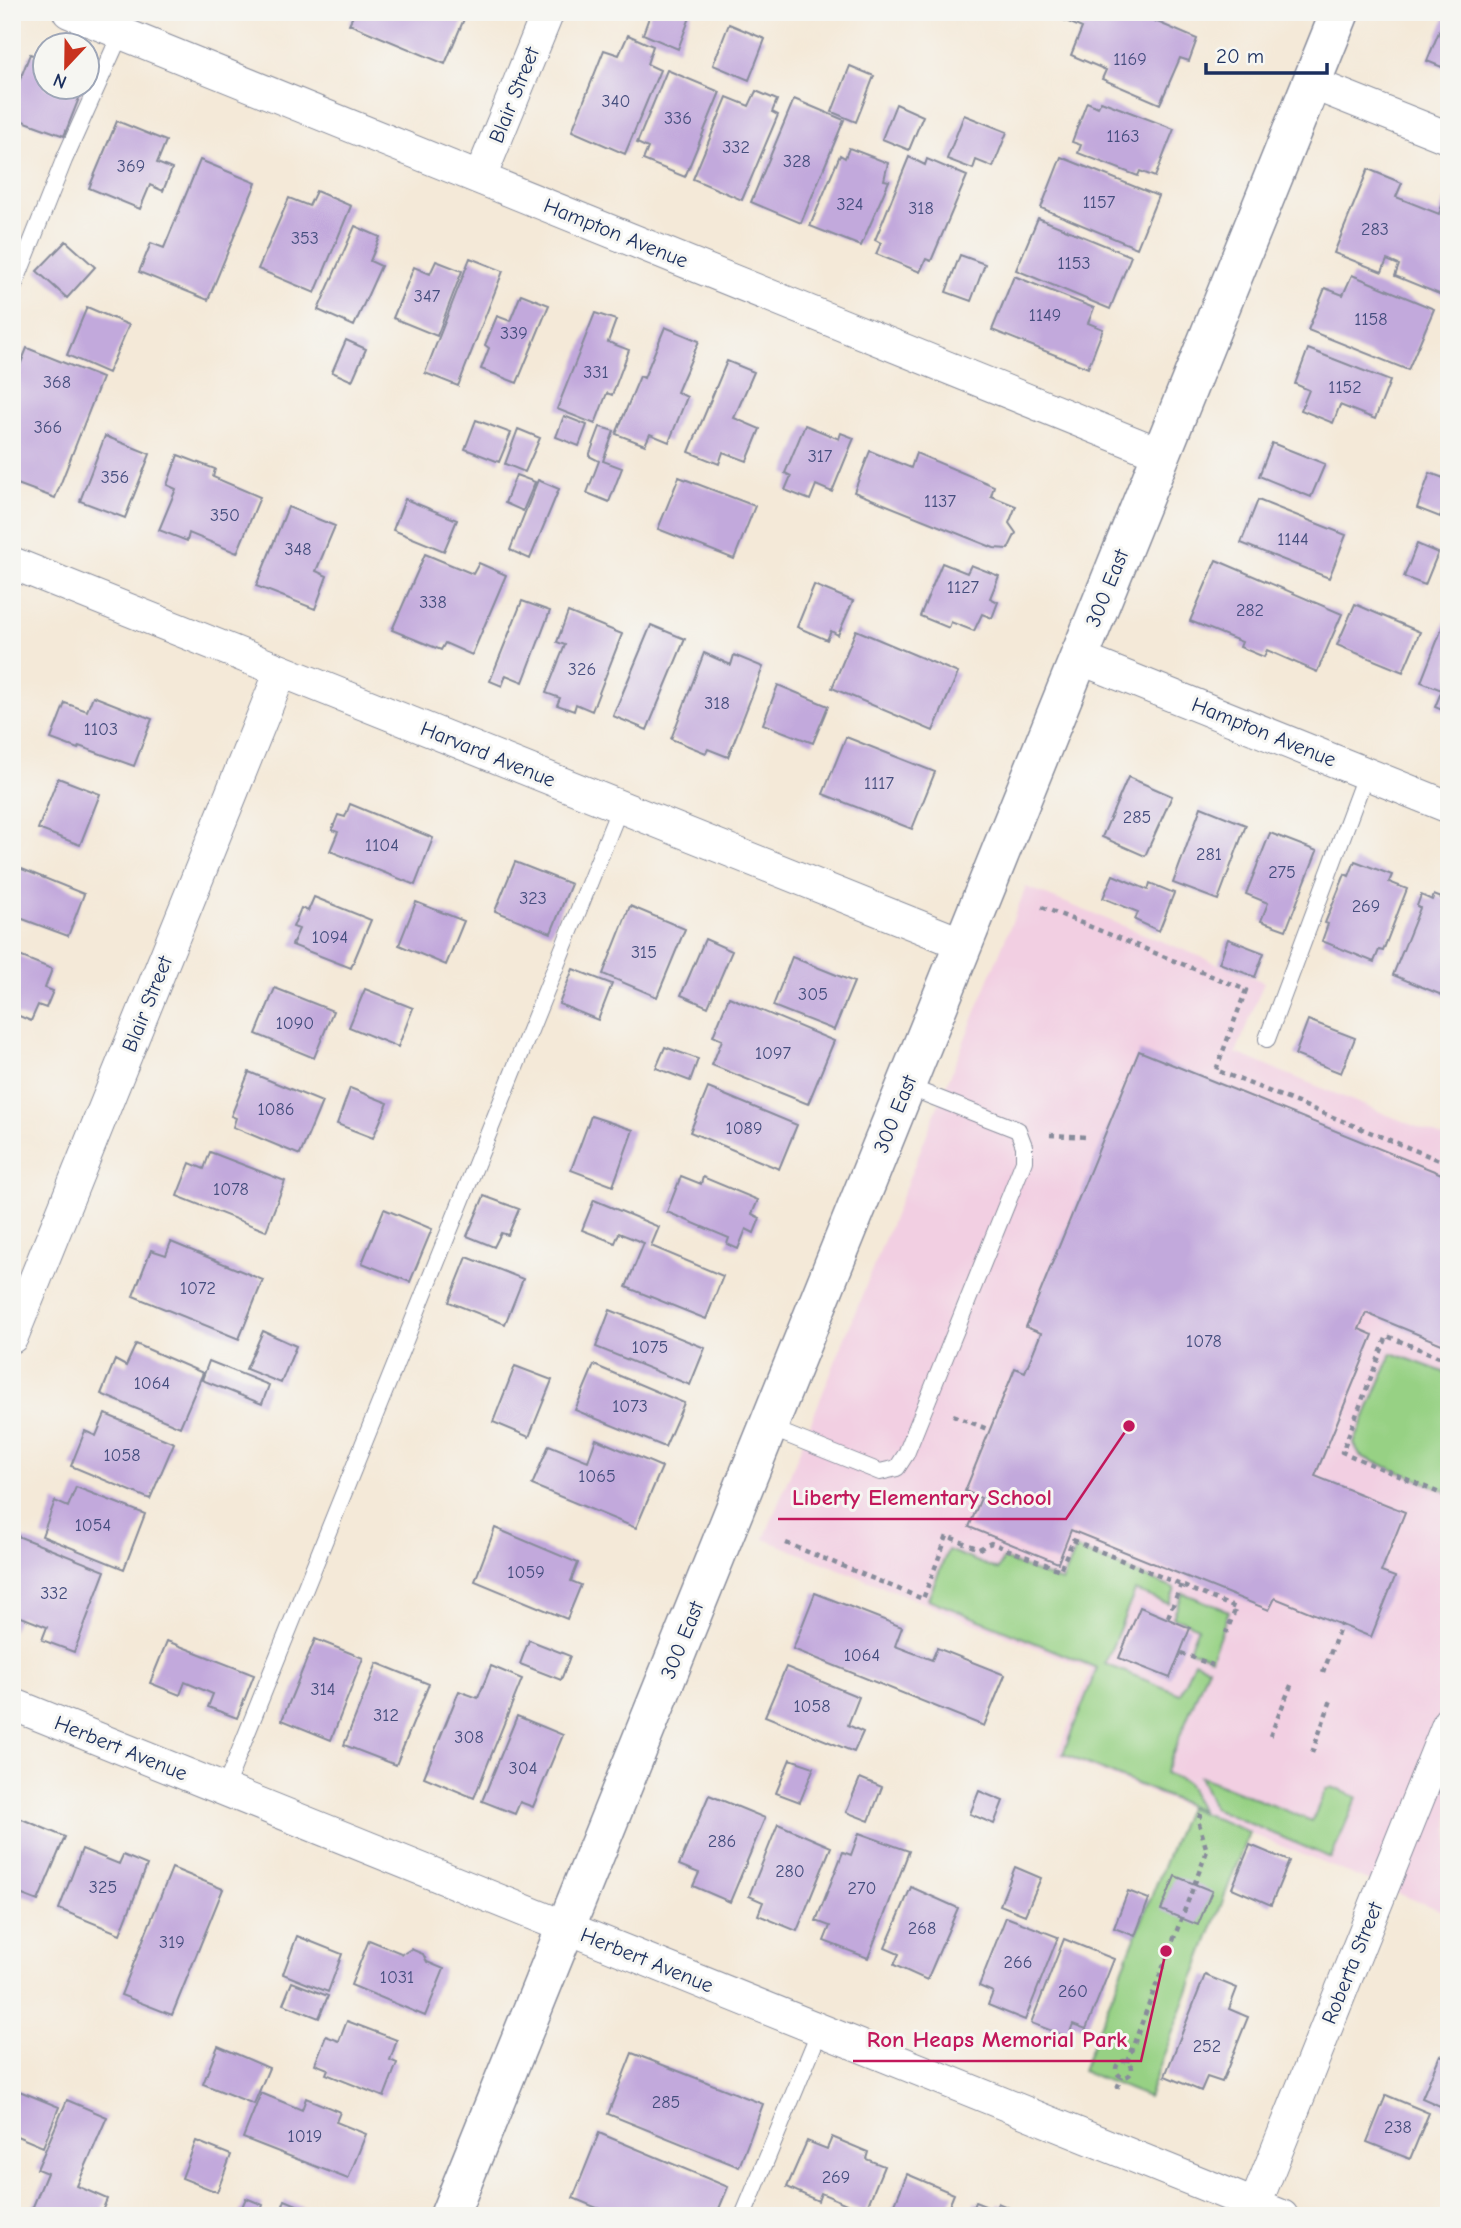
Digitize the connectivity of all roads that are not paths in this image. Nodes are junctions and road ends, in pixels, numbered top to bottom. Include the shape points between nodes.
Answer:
1 (69, 12) edge
2 (548, 12) edge
3 (1340, 12) edge
4 (121, 33) junction
5 (1311, 83) junction
6 (1449, 138) edge
7 (480, 178) junction
8 (12, 291) edge
9 (1161, 454) junction
10 (12, 563) edge
11 (1079, 658) junction
12 (281, 671) junction
13 (1366, 774) junction
14 (620, 807) junction
15 (1449, 807) edge
16 (963, 944) junction
17 (1267, 1039) dead end
18 (906, 1086) junction
19 (12, 1337) edge
20 (768, 1427) junction
21 (12, 1704) edge
22 (1449, 1722) edge
23 (224, 1790) junction
24 (566, 1927) junction
25 (820, 2030) junction
26 (1268, 2210) edge
27 (449, 2216) edge
28 (743, 2216) edge

1 - 4 street, Hampton Avenue
2 - 7 street, Blair Street
3 - 5 street, 300 East
4 - 7 street, Hampton Avenue
4 - 8 lane
5 - 6 street
5 - 9 street, 300 East
7 - 9 street, Hampton Avenue
9 - 11 street, 300 East
10 - 12 street, Harvard Avenue
11 - 13 street, Hampton Avenue
11 - 16 street, 300 East
12 - 14 street, Harvard Avenue
12 - 19 street, Blair Street
13 - 15 street, Hampton Avenue
13 - 17 lane
14 - 16 street, Harvard Avenue
14 - 23 lane
16 - 18 street, 300 East
18 - 20 street, 300 East
18 - 20 lane via 1018,1130 1024,1146 1024,1161 926,1405 897,1468 880,1472
20 - 24 street, 300 East
21 - 23 street, Herbert Avenue
22 - 26 street, Roberta Street
23 - 24 street, Herbert Avenue
24 - 25 street, Herbert Avenue
24 - 27 street, 300 East
25 - 26 street, Herbert Avenue
25 - 28 lane

